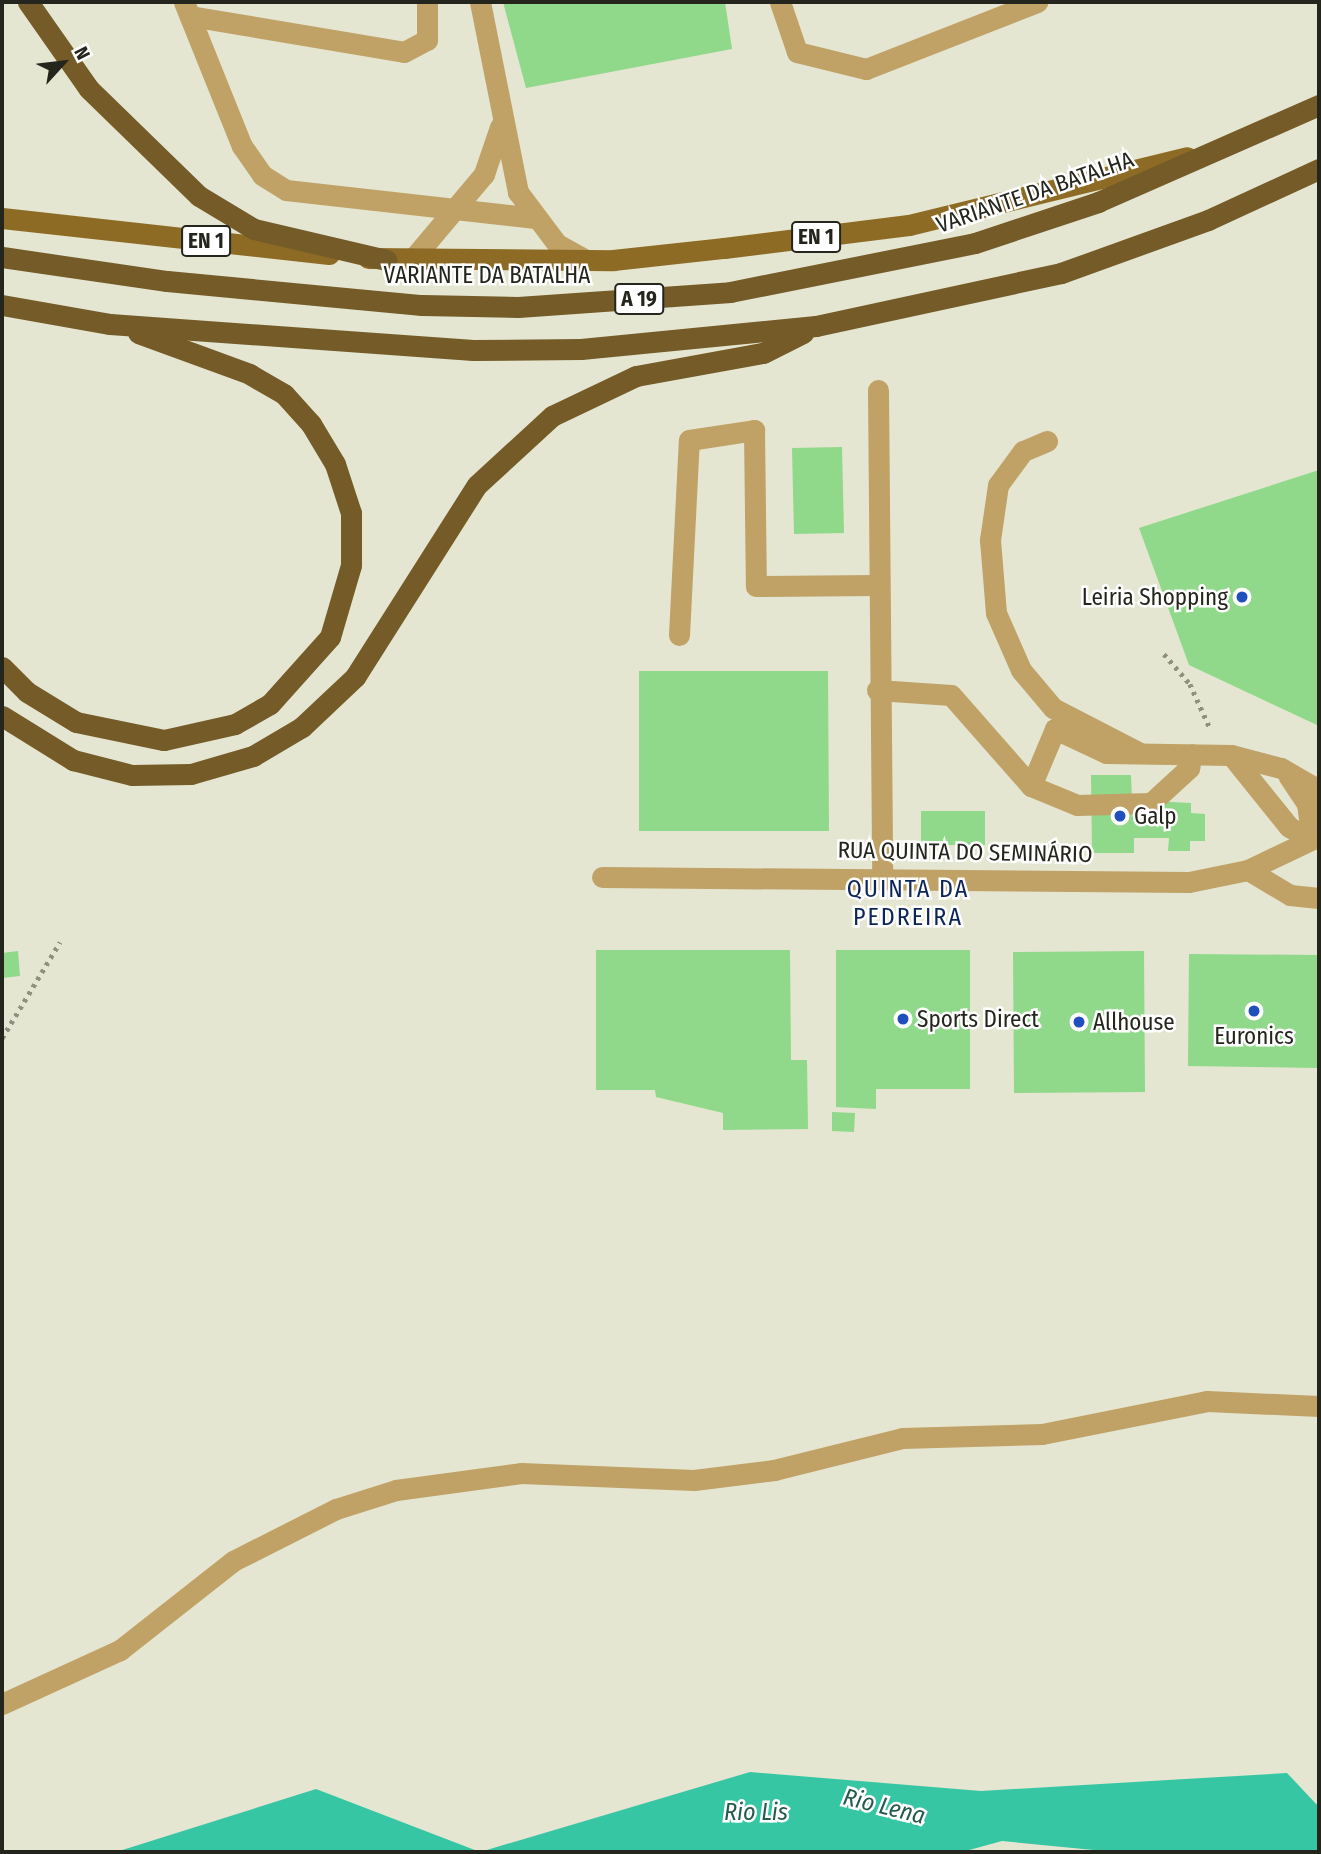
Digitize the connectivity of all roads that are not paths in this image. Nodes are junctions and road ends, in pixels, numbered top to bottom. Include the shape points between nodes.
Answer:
1 (27, 2) edge
2 (427, 2) edge
3 (480, 2) edge
4 (780, 2) edge
5 (1037, 2) edge
6 (187, 9) edge
7 (1319, 105) edge
8 (501, 125) junction
9 (1236, 144) junction
10 (1319, 169) edge
11 (456, 213) junction
12 (2, 218) edge
13 (535, 218) junction
14 (11, 258) edge
15 (386, 260) junction
16 (586, 260) junction
17 (411, 261) junction
18 (11, 306) edge
19 (110, 324) junction
20 (816, 326) junction
21 (878, 390) dead end
22 (1047, 441) dead end
23 (876, 585) junction
24 (678, 635) dead end
25 (2, 667) edge
26 (877, 690) junction
27 (2, 716) edge
28 (1138, 752) junction
29 (1192, 754) junction
30 (1231, 755) junction
31 (1281, 768) junction
32 (1031, 786) junction
33 (1319, 790) edge
34 (1315, 837) edge
35 (1248, 870) junction
36 (602, 877) dead end
37 (882, 877) junction
38 (1319, 898) edge
39 (1319, 1406) edge
40 (2, 1704) edge

1 - 15 highway via 89,89 199,196 254,229
2 - 6 street via 428,40 404,52
3 - 8 street
4 - 5 street via 797,52 866,69
6 - 11 street via 242,146 262,174 286,190 320,198
7 - 9 highway, VARIANTE DA BATALHA / A 19
8 - 11 street via 484,174
8 - 13 street via 518,192
9 - 14 highway, VARIANTE DA BATALHA / A 19 via 1098,202 975,243 730,292 518,307 422,305 167,281
9 - 16 main road, EN 1 via 909,225
10 - 20 highway, A 19 via 1208,220 1061,272
11 - 13 street
11 - 17 street
12 - 15 main road, EN 1
13 - 16 street via 557,244
15 - 17 main road, EN 1
16 - 17 main road, EN 1
18 - 19 highway, A 19
19 - 20 highway, A 19 via 526,351
19 - 25 highway via 250,374 284,394 311,424 335,464 351,513 351,565 342,604 330,638 291,686 235,724 197,737 132,738 85,725 27,692
20 - 27 highway via 764,352 636,376 552,416 477,485 355,677 302,727 253,755 191,774 132,775 73,760
21 - 23 street
22 - 28 street via 1023,451 999,485 990,540 996,613 1021,670 1054,708
23 - 24 street via 756,586 754,430 689,440
23 - 26 street
26 - 32 street via 951,695
26 - 37 street
28 - 29 street
28 - 32 street via 1086,748 1055,729
29 - 30 street
29 - 32 street via 1189,768 1151,803 1077,804
30 - 31 street
30 - 34 street via 1290,827
31 - 33 street
31 - 34 street via 1307,804
34 - 35 street, RUA QUINTA DO SEMINÁRIO
35 - 37 street, RUA QUINTA DO SEMINÁRIO via 1189,882
35 - 38 street via 1290,895
36 - 37 street, RUA QUINTA DO SEMINÁRIO
39 - 40 street via 1207,1401 1042,1434 902,1438 774,1470 694,1479 521,1473 396,1490 336,1509 233,1561 120,1650

